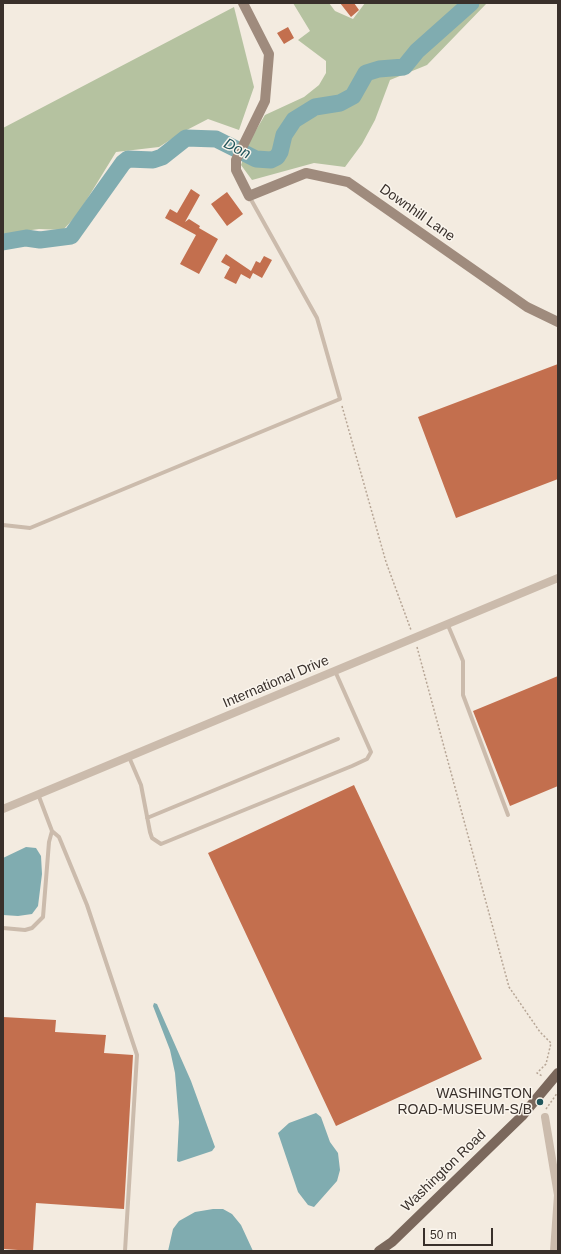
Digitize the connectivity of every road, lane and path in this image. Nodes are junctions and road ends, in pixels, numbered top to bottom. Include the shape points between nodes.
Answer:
1 (243, 3) edge
2 (249, 196) junction
3 (558, 322) edge
4 (340, 399) junction
5 (3, 525) edge
6 (558, 578) edge
7 (447, 623) junction
8 (410, 627) dead end
9 (417, 646) dead end
10 (335, 672) junction
11 (338, 739) dead end
12 (129, 757) junction
13 (38, 794) junction
14 (3, 810) edge
15 (508, 815) dead end
16 (147, 818) junction
17 (52, 831) junction
18 (3, 928) edge
19 (537, 1073) dead end
20 (558, 1073) edge
21 (558, 1092) edge
22 (545, 1117) joint
23 (125, 1251) edge
24 (379, 1251) edge
25 (554, 1251) edge

1 - 2 street via 269,54 265,101 236,160 236,170
2 - 3 street, Downhill Lane via 306,173 348,182 527,307
2 - 4 lane via 317,318
4 - 5 lane via 30,528
4 - 8 path via 386,562
6 - 7 street, International Drive
7 - 10 street, International Drive
7 - 15 lane via 463,661 463,695
9 - 19 path via 510,987 540,1032 551,1043 546,1064
10 - 12 street, International Drive
10 - 16 lane via 371,752 367,760 161,844 152,838
11 - 16 lane
12 - 13 street, International Drive
12 - 16 lane via 141,785
13 - 14 street, International Drive
13 - 17 lane
17 - 18 lane via 43,917 32,928
17 - 23 lane via 59,837 90,912 137,1055
20 - 24 main road, Washington Road via 522,1116 392,1242
21 - 22 path via 547,1108
22 - 25 street via 558,1195

